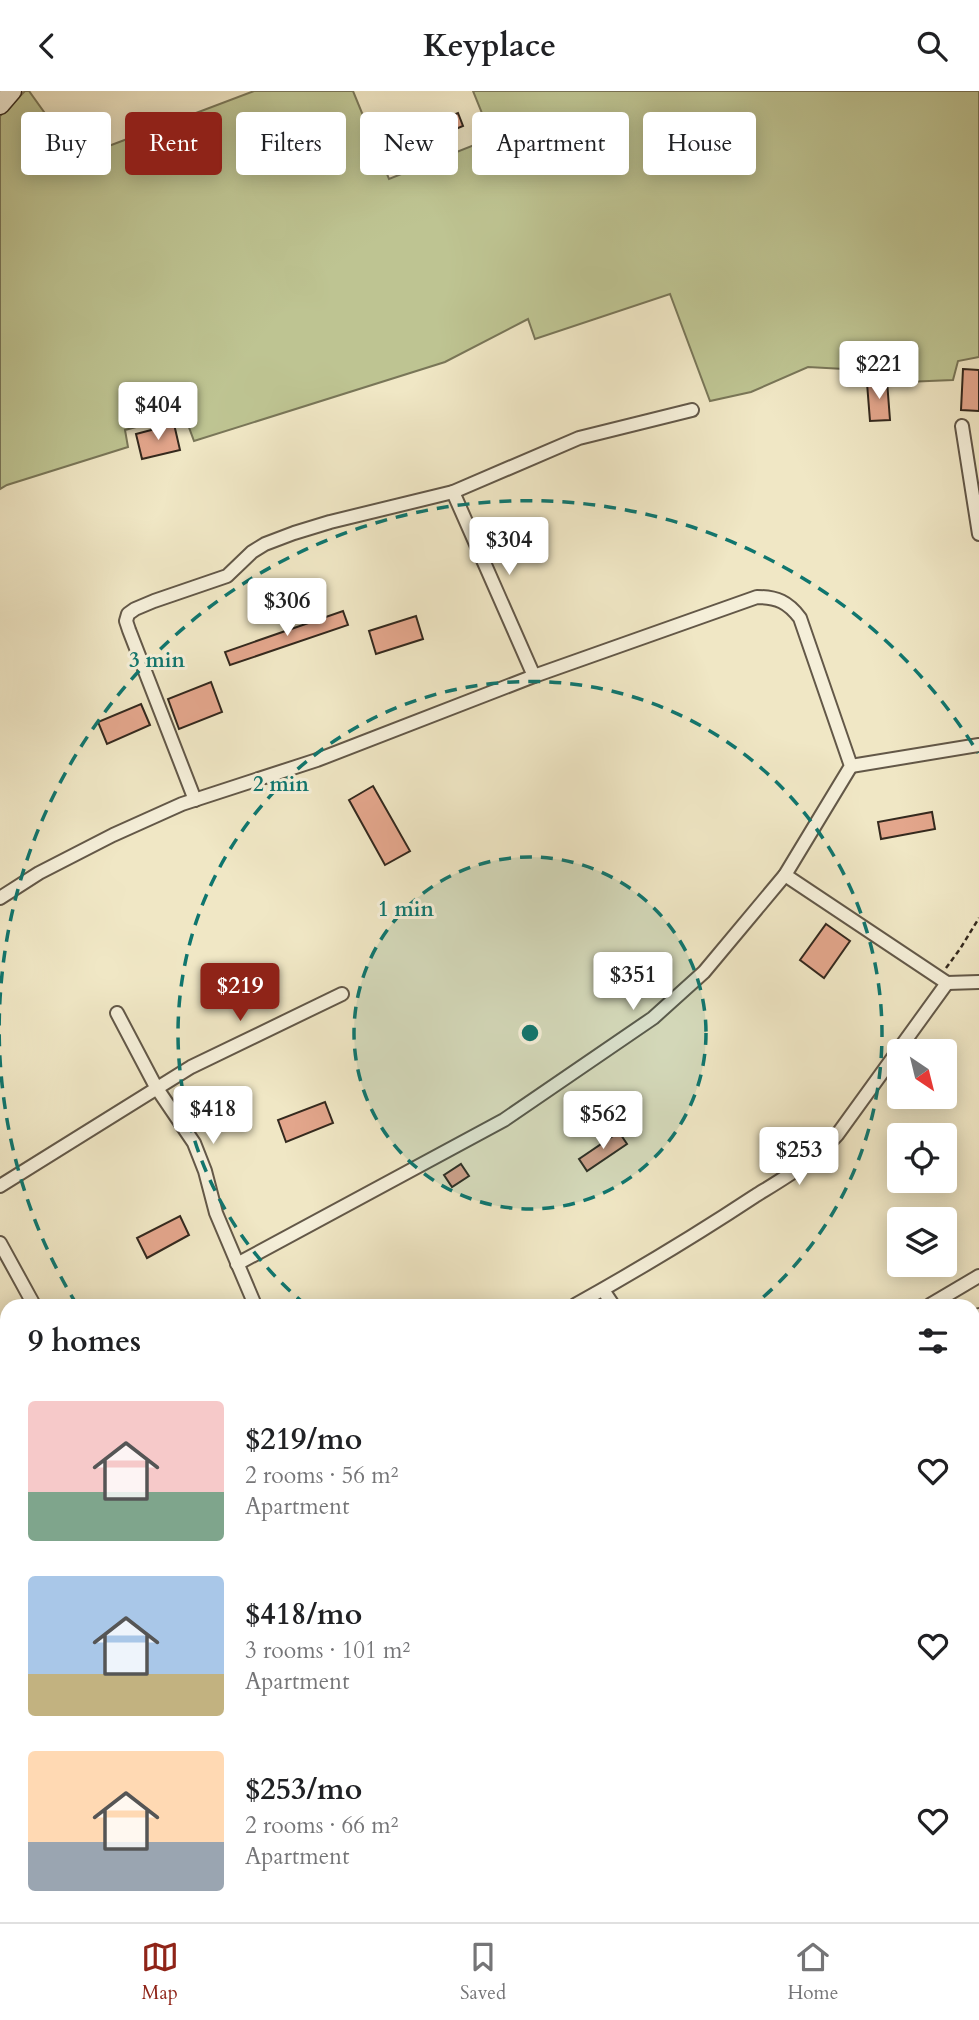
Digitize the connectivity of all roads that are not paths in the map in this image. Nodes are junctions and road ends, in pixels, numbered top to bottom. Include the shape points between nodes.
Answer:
1 (12, 91) edge
2 (0, 105) edge
3 (692, 410) dead end
4 (962, 426) dead end
5 (453, 492) junction
6 (979, 534) edge
7 (534, 676) junction
8 (979, 745) edge
9 (851, 766) junction
10 (195, 800) junction
11 (785, 875) junction
12 (0, 898) edge
13 (943, 980) junction
14 (979, 982) edge
15 (342, 994) dead end
16 (117, 1013) dead end
17 (156, 1087) junction
18 (0, 1186) edge
19 (0, 1243) edge
20 (237, 1264) junction
21 (979, 1276) edge
22 (603, 1290) junction
23 (31, 1299) edge
24 (252, 1299) edge
25 (586, 1299) edge
26 (608, 1299) edge
27 (940, 1299) edge

1 - 2 street
3 - 5 street via 579,437
4 - 6 street
5 - 7 street
5 - 10 street via 330,521 275,540 252,552 227,576 128,614 129,630
7 - 9 street via 757,597 772,597 785,601 800,618
7 - 10 street
8 - 9 street
9 - 11 street
10 - 12 street via 113,835
11 - 13 street
11 - 20 street via 704,972 653,1018 504,1120
13 - 14 street
13 - 22 street via 825,1149
15 - 17 street
16 - 17 street
17 - 18 street
17 - 20 street via 194,1143
19 - 23 street
20 - 24 street
21 - 27 street
22 - 25 street
22 - 26 street

